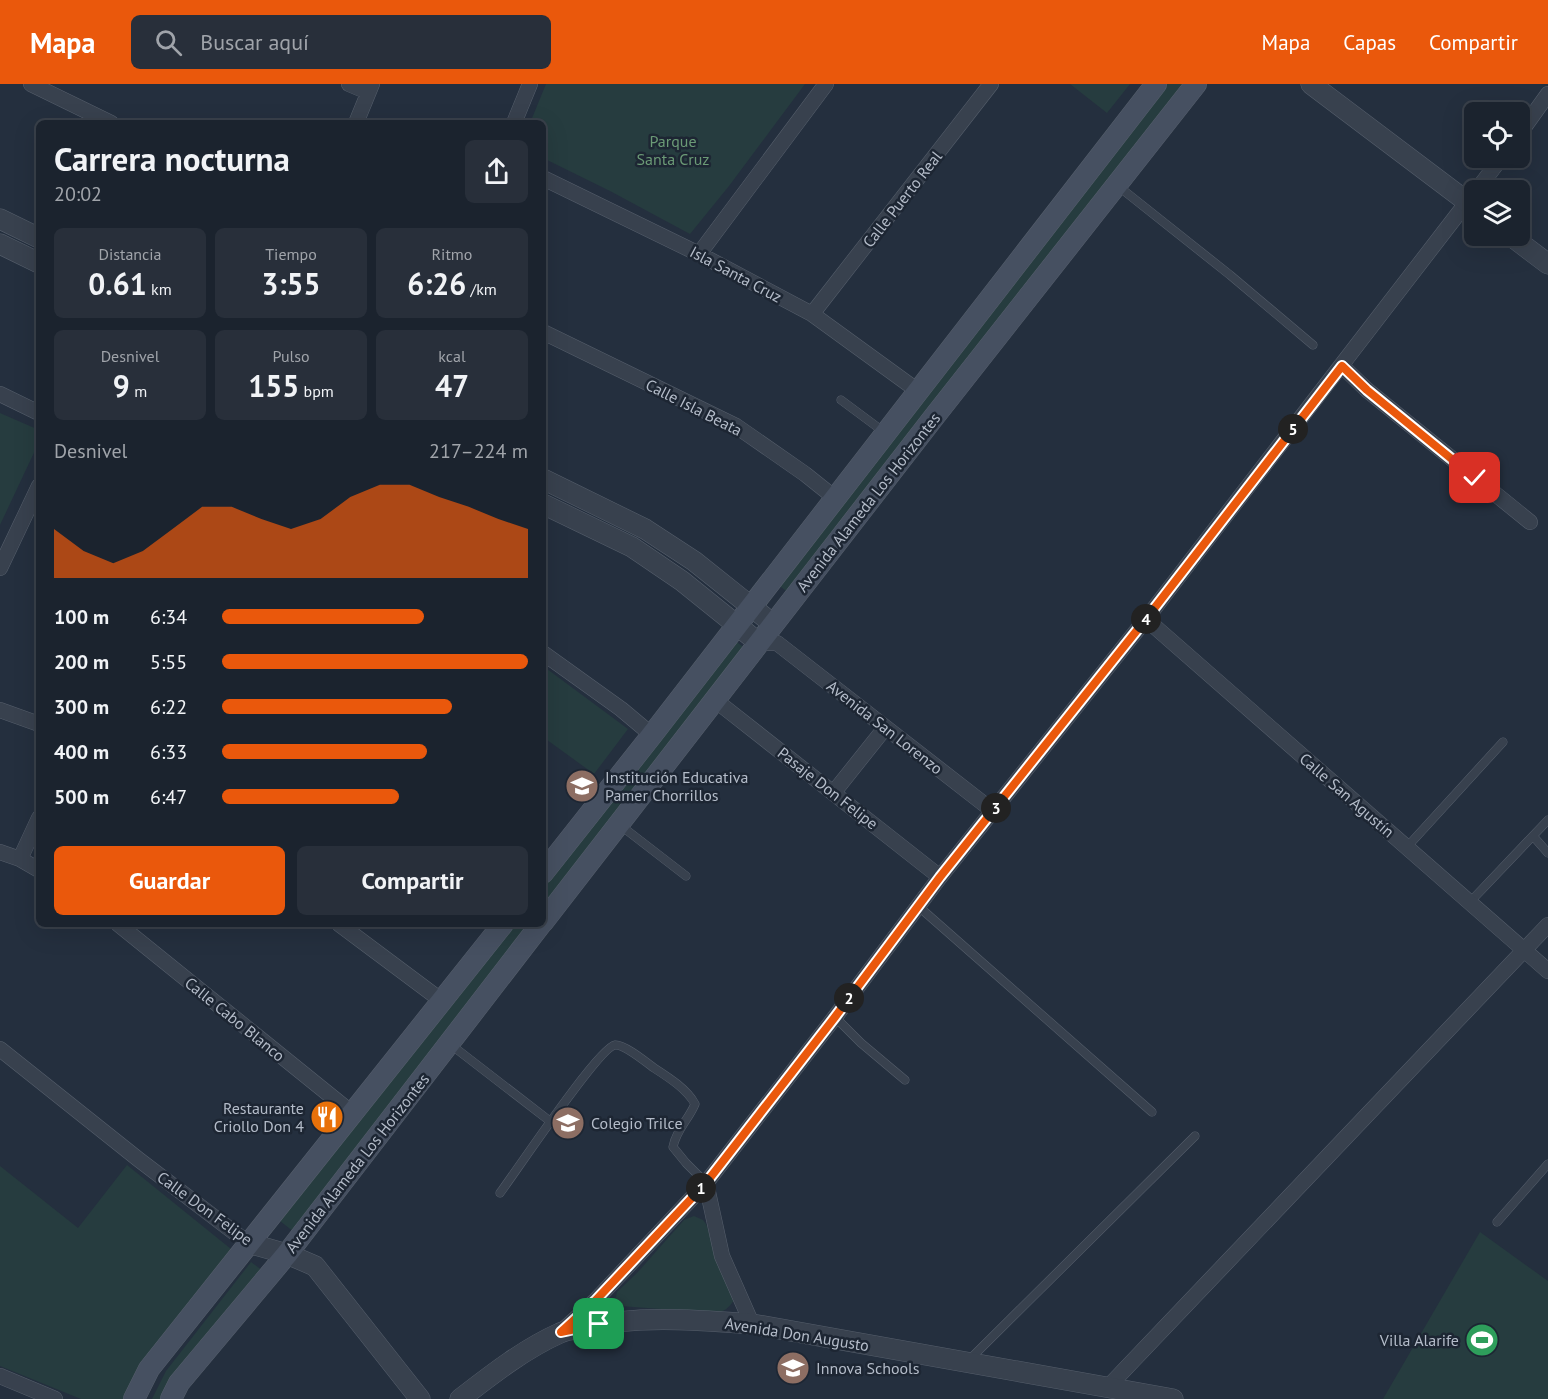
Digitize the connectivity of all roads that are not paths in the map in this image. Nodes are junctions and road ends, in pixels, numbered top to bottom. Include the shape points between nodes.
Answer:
1 (31, 84) edge
2 (349, 84) edge
3 (530, 84) edge
4 (826, 84) edge
5 (991, 84) edge
6 (1156, 84) edge
7 (1196, 84) edge
8 (1311, 84) edge
9 (370, 88) edge
10 (1548, 94) edge
11 (1530, 119) edge
12 (105, 120) edge
13 (357, 120) edge
14 (515, 120) edge
15 (546, 179) edge
16 (1117, 185) junction
17 (1464, 192) edge
18 (1464, 210) edge
19 (0, 219) edge
20 (36, 237) edge
21 (0, 244) edge
22 (1524, 246) edge
23 (699, 254) junction
24 (36, 262) edge
25 (1548, 264) edge
26 (812, 314) junction
27 (546, 333) edge
28 (1313, 345) dead end
29 (1342, 366) junction
30 (918, 391) junction
31 (0, 394) edge
32 (841, 400) dead end
33 (36, 412) edge
34 (885, 433) junction
35 (546, 480) edge
36 (36, 492) edge
37 (836, 498) junction
38 (546, 505) edge
39 (1530, 522) dead end
40 (1, 565) edge
41 (752, 607) junction
42 (1146, 619) junction
43 (737, 625) junction
44 (770, 637) junction
45 (546, 655) edge
46 (715, 700) junction
47 (0, 710) edge
48 (36, 723) edge
49 (885, 728) junction
50 (652, 735) junction
51 (1503, 742) dead end
52 (834, 792) junction
53 (993, 811) junction
54 (1548, 820) edge
55 (36, 824) edge
56 (619, 824) junction
57 (1533, 836) junction
58 (1407, 847) junction
59 (0, 852) edge
60 (1548, 853) edge
61 (20, 859) junction
62 (36, 868) edge
63 (546, 869) edge
64 (686, 876) dead end
65 (940, 877) junction
66 (1470, 902) junction
67 (918, 906) junction
68 (546, 918) edge
69 (1548, 925) edge
70 (127, 927) edge
71 (343, 927) edge
72 (500, 927) edge
73 (539, 927) edge
74 (1524, 949) junction
75 (1548, 971) edge
76 (442, 1001) junction
77 (835, 1017) junction
78 (449, 1044) junction
79 (0, 1049) edge
80 (905, 1080) dead end
81 (1152, 1112) dead end
82 (352, 1113) junction
83 (551, 1122) junction
84 (1195, 1136) dead end
85 (1548, 1164) edge
86 (706, 1183) junction
87 (500, 1193) dead end
88 (1497, 1222) dead end
89 (248, 1243) junction
90 (287, 1254) junction
91 (752, 1324) junction
92 (561, 1332) junction
93 (967, 1362) junction
94 (0, 1376) edge
95 (1107, 1388) junction
96 (55, 1399) edge
97 (134, 1399) edge
98 (171, 1399) edge
99 (420, 1399) edge
100 (460, 1399) edge
101 (1173, 1399) edge

1 - 12 street
2 - 9 street
3 - 14 street
4 - 23 street
5 - 26 street, Calle Puerto Real
6 - 30 main road, Avenida Alameda Los Horizontes
7 - 16 main road, Avenida Alameda Los Horizontes
8 - 17 street
9 - 13 street
10 - 11 street
15 - 23 street, Isla Santa Cruz
16 - 28 lane
16 - 44 main road, Avenida Alameda Los Horizontes
18 - 29 street
19 - 20 street
21 - 24 street
22 - 25 street
23 - 26 street, Isla Santa Cruz
26 - 30 street, Isla Santa Cruz
27 - 37 street, Calle Isla Beata via 736,426
29 - 39 street
29 - 42 street
30 - 34 main road, Avenida Alameda Los Horizontes
31 - 33 street
32 - 34 lane
34 - 37 main road, Avenida Alameda Los Horizontes
35 - 41 street via 645,529 694,561
36 - 40 street
37 - 41 main road, Avenida Alameda Los Horizontes
38 - 43 street via 632,547
41 - 43 main road, Avenida Alameda Los Horizontes
41 - 44 street
42 - 53 street
42 - 58 street, Calle San Agustín
43 - 44 street
43 - 50 main road, Avenida Alameda Los Horizontes
44 - 46 main road, Avenida Alameda Los Horizontes
44 - 49 street, Avenida San Lorenzo
45 - 50 street
46 - 52 street, Pasaje Don Felipe
46 - 56 main road, Avenida Alameda Los Horizontes
47 - 48 street
49 - 52 street
49 - 53 street, Avenida San Lorenzo
50 - 63 main road, Avenida Alameda Los Horizontes
51 - 58 lane
52 - 65 street, Pasaje Don Felipe
53 - 65 street
54 - 57 lane
55 - 61 street
56 - 64 lane
56 - 68 main road, Avenida Alameda Los Horizontes
57 - 60 lane
57 - 66 lane
58 - 66 street, Calle San Agustín
59 - 61 street
61 - 62 street
65 - 67 street
66 - 74 street, Calle San Agustín
67 - 77 street
67 - 81 lane
69 - 74 street
70 - 82 street, Calle Cabo Blanco
71 - 76 street
72 - 76 main road, Avenida Alameda Los Horizontes
73 - 78 main road, Avenida Alameda Los Horizontes
74 - 75 street, Calle San Agustín
74 - 95 street
76 - 82 main road, Avenida Alameda Los Horizontes
77 - 80 lane
77 - 86 street
78 - 83 lane
78 - 90 main road, Avenida Alameda Los Horizontes
79 - 89 street, Calle Don Felipe
82 - 89 main road, Avenida Alameda Los Horizontes
83 - 86 lane via 605,1050 622,1046 691,1096 695,1104 674,1137 673,1147
83 - 87 lane
84 - 93 lane
85 - 88 lane
86 - 91 street via 723,1256
86 - 92 street
89 - 90 street, Calle Don Felipe
89 - 97 main road, Avenida Alameda Los Horizontes via 149,1369
90 - 98 main road, Avenida Alameda Los Horizontes via 179,1383
90 - 99 street, Calle Don Felipe via 315,1266
91 - 92 street, Avenida Don Augusto via 632,1321
91 - 93 street, Avenida Don Augusto
92 - 100 street, Avenida Don Augusto via 502,1367
93 - 95 street, Avenida Don Augusto
94 - 96 street
95 - 101 street, Avenida Don Augusto

